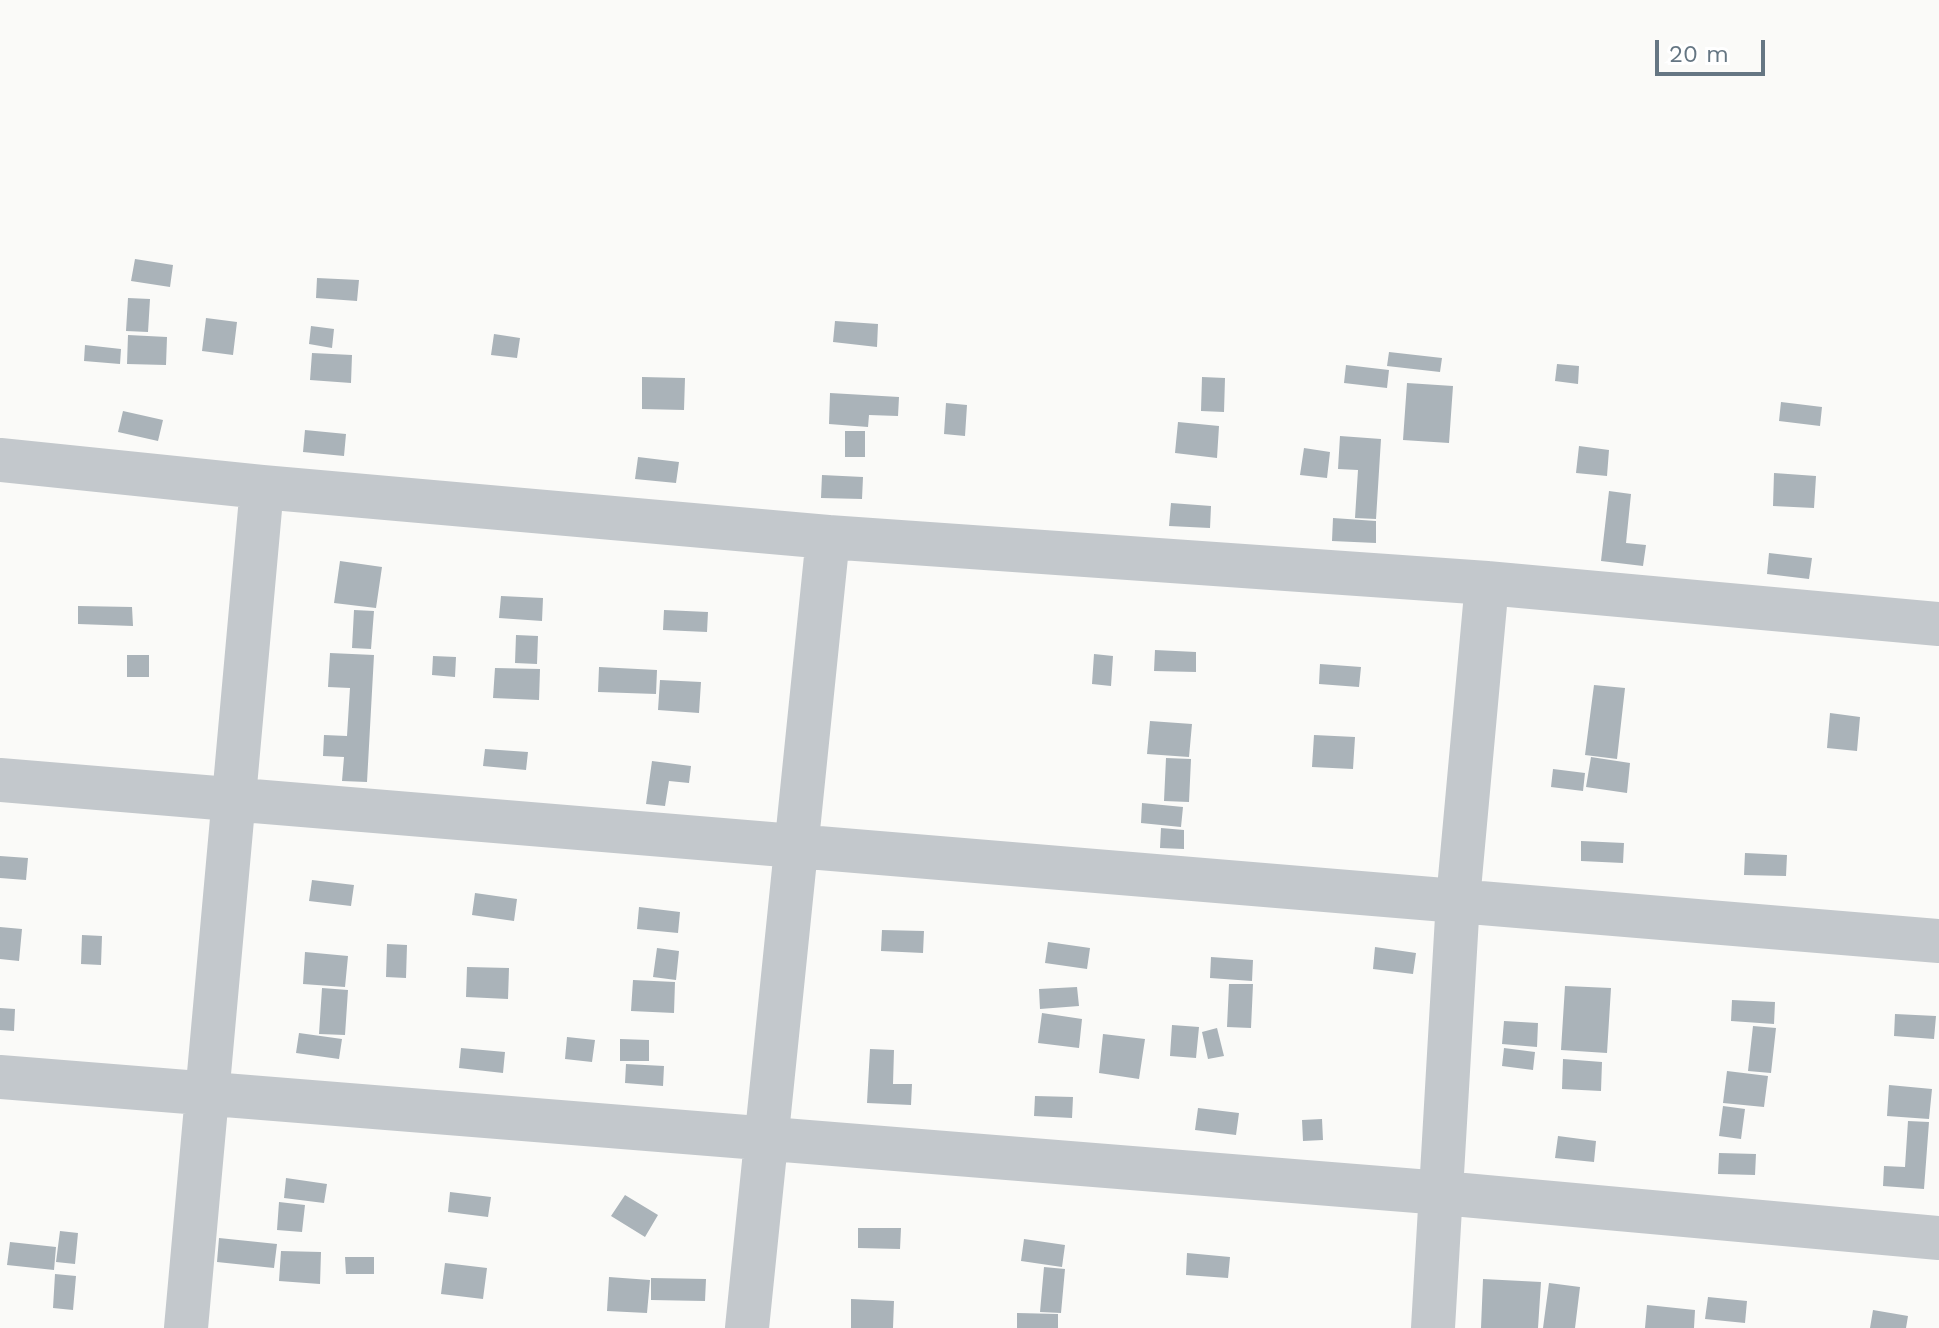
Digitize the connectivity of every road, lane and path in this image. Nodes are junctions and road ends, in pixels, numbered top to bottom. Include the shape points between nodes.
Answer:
1 (0, 460) edge
2 (262, 487) junction
3 (828, 537) junction
4 (1487, 583) junction
5 (1939, 624) edge
6 (0, 780) edge
7 (236, 799) junction
8 (796, 847) junction
9 (1458, 900) junction
10 (1939, 941) edge
11 (0, 1077) edge
12 (206, 1094) junction
13 (766, 1138) junction
14 (1442, 1193) junction
15 (1939, 1238) edge
16 (186, 1328) edge
17 (747, 1328) edge
18 (1433, 1328) edge

1 - 2 street
2 - 3 street
2 - 7 street
3 - 4 street
3 - 8 street
4 - 5 street
4 - 9 street
6 - 7 street
7 - 8 street
7 - 12 street
8 - 9 street
8 - 13 street
9 - 10 street
9 - 14 street
11 - 12 street
12 - 13 street
12 - 16 street
13 - 14 street
13 - 17 street
14 - 15 street
14 - 18 street

